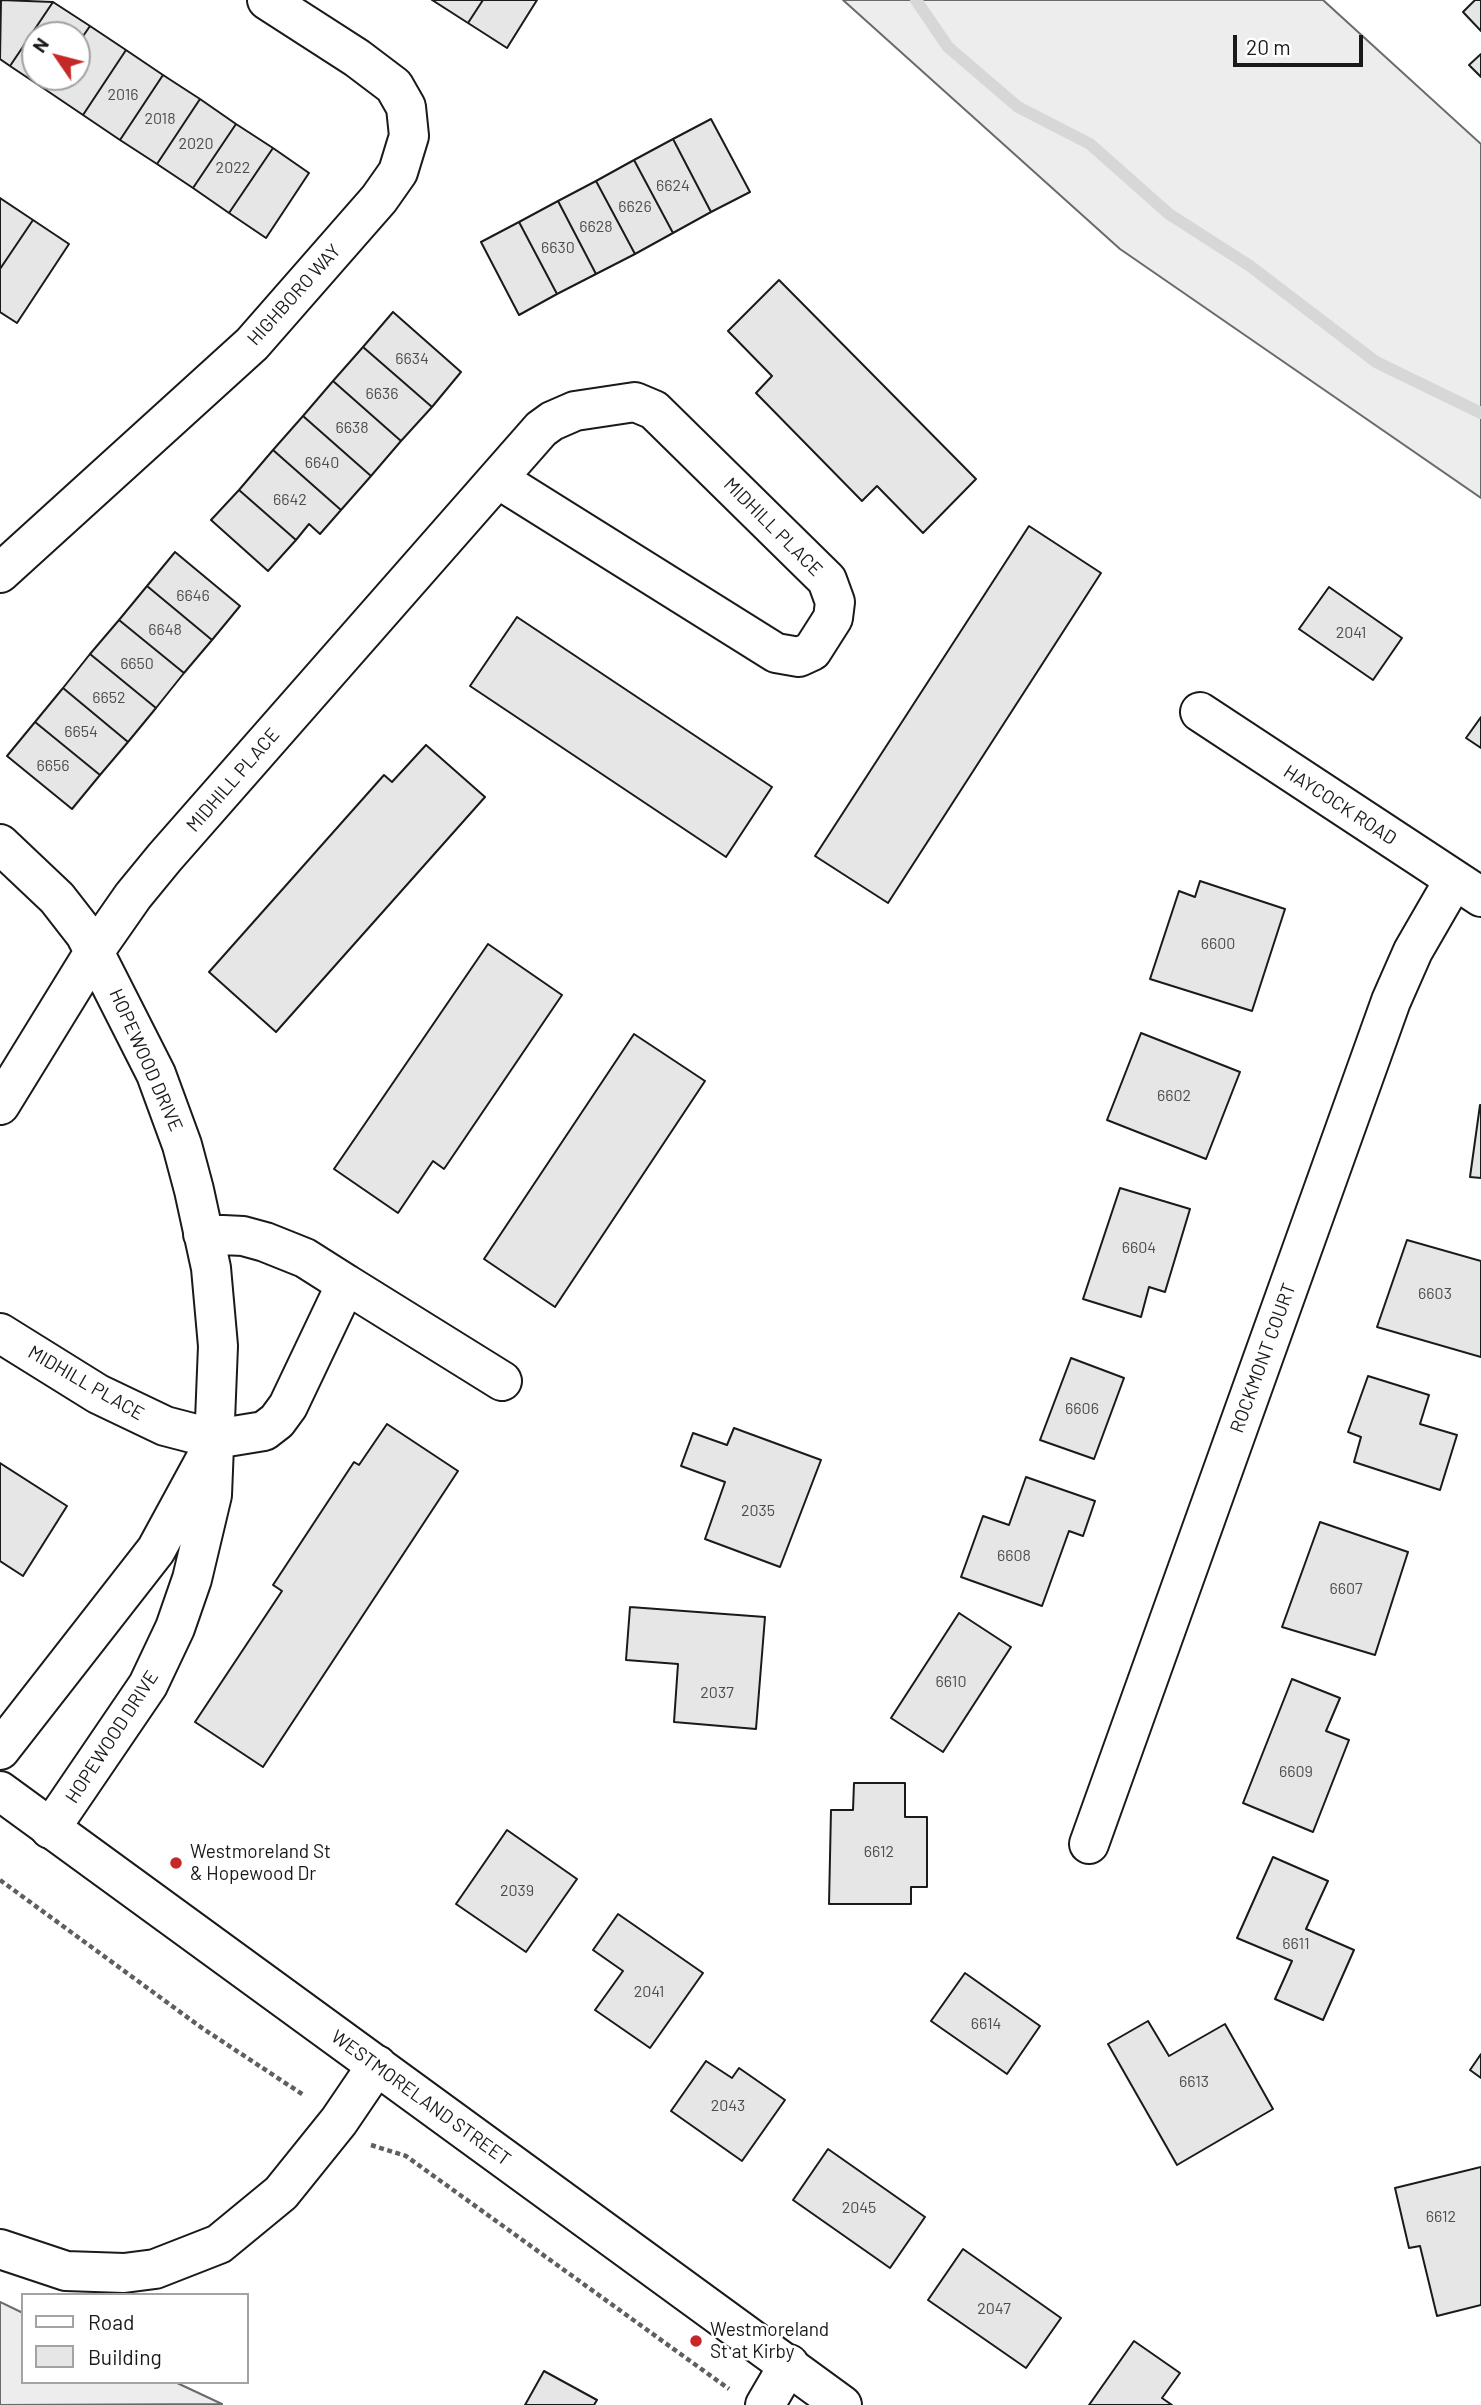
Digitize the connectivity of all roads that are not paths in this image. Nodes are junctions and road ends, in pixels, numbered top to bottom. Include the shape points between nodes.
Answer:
1 (267, 0) edge
2 (498, 479) junction
3 (0, 573) edge
4 (1200, 712) dead end
5 (0, 844) edge
6 (1468, 889) edge
7 (96, 949) junction
8 (0, 1105) edge
9 (204, 1234) junction
10 (346, 1284) junction
11 (0, 1333) edge
12 (502, 1381) dead end
13 (215, 1439) junction
14 (0, 1750) edge
15 (0, 1792) edge
16 (50, 1829) junction
17 (1089, 1844) dead end
18 (377, 2064) junction
19 (0, 2249) edge
20 (789, 2364) junction
21 (765, 2405) edge
22 (842, 2405) edge

1 - 3 street, HIGHBORO WAY via 394,86 406,107 409,135 398,172 252,344
2 - 2 street, MIDHILL PLACE via 776,653 799,657 812,651 833,618 835,602 827,580 654,410 635,402 575,411 552,421
2 - 7 street, MIDHILL PLACE via 165,857
4 - 6 street, HAYCOCK ROAD
5 - 7 street, HOPEWOOD DRIVE via 57,898
6 - 17 street, ROCKMONT COURT via 1413,951 1391,1001
7 - 8 street, MIDHILL PLACE
7 - 9 street, HOPEWOOD DRIVE via 171,1112
9 - 10 street via 265,1242 305,1258
9 - 13 street, HOPEWOOD DRIVE via 218,1346
10 - 12 street
10 - 13 street via 277,1421 264,1431
11 - 13 street, MIDHILL PLACE via 141,1417
13 - 14 street, HOPEWOOD DRIVE via 156,1550
13 - 16 street, HOPEWOOD DRIVE via 207,1523 175,1628 148,1685
15 - 16 street, WESTMORELAND STREET
16 - 18 street, WESTMORELAND STREET
18 - 19 street via 281,2193 219,2244 175,2263 124,2273 66,2270
18 - 20 street, WESTMORELAND STREET
20 - 21 street
20 - 22 street, WESTMORELAND STREET

